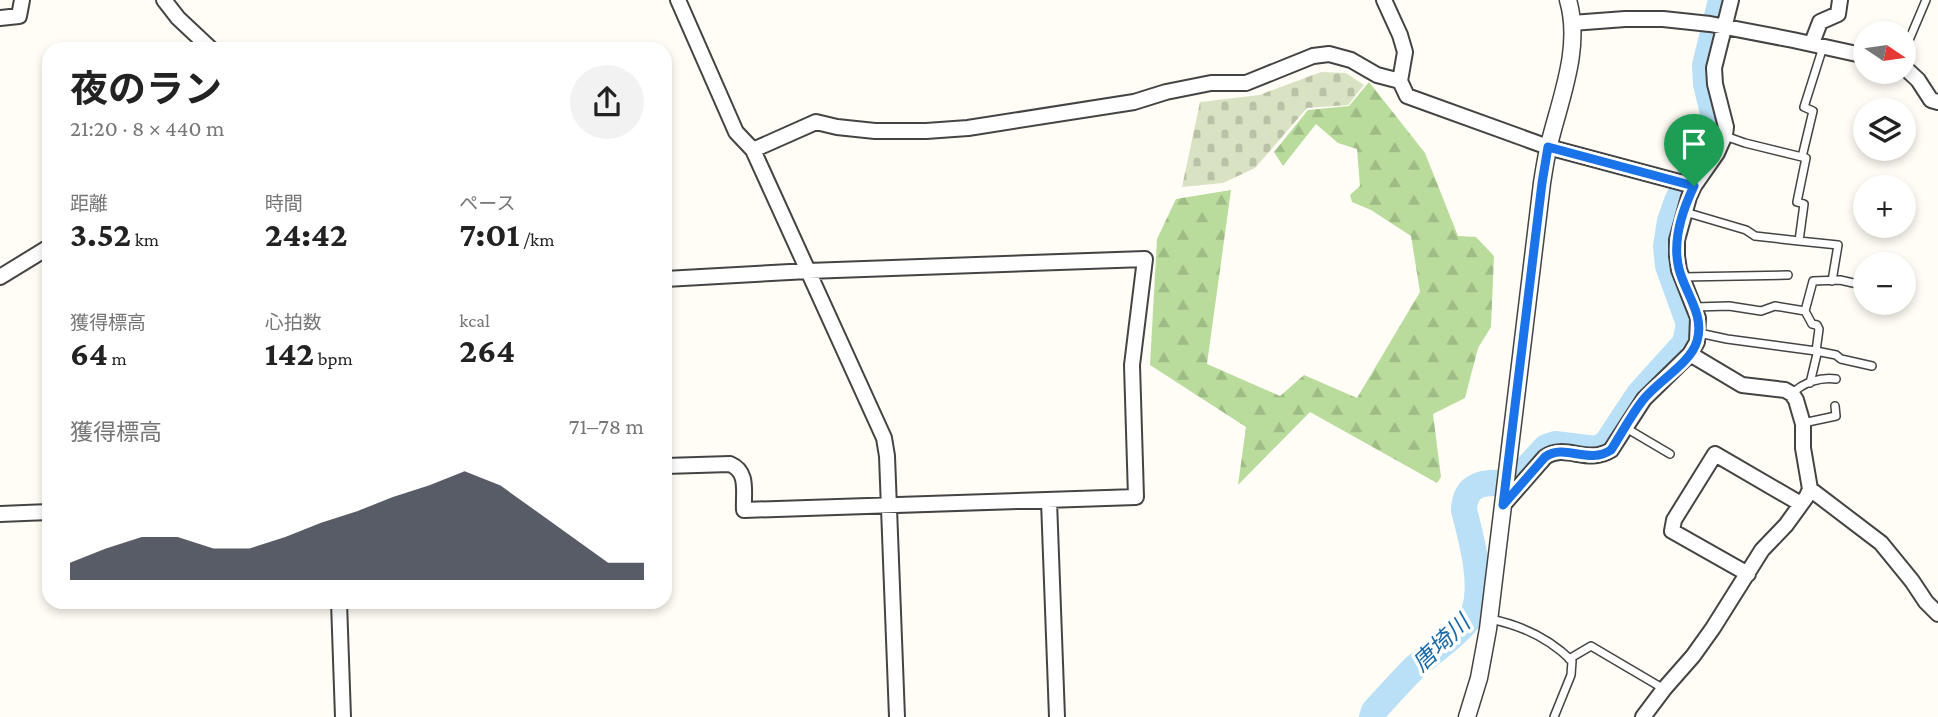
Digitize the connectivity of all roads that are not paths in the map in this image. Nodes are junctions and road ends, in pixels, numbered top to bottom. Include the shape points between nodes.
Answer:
1 (22, 0) edge
2 (164, 0) edge
3 (678, 0) edge
4 (1384, 0) edge
5 (1568, 0) edge
6 (1731, 0) edge
7 (1840, 0) edge
8 (1927, 0) edge
9 (0, 18) edge
10 (1572, 23) junction
11 (1916, 25) edge
12 (1718, 26) junction
13 (204, 42) edge
14 (1818, 45) junction
15 (1853, 53) edge
16 (1916, 78) edge
17 (1399, 81) junction
18 (1938, 102) edge
19 (1724, 136) junction
20 (1548, 147) junction
21 (753, 150) junction
22 (1802, 157) junction
23 (1693, 186) junction
24 (1684, 211) junction
25 (1799, 241) junction
26 (42, 251) edge
27 (808, 271) junction
28 (1788, 275) dead end
29 (0, 277) edge
30 (1682, 277) junction
31 (672, 279) edge
32 (1832, 281) junction
33 (1853, 282) edge
34 (1694, 307) junction
35 (1805, 311) junction
36 (1699, 332) junction
37 (1816, 351) junction
38 (1690, 354) junction
39 (1872, 366) dead end
40 (1836, 379) dead end
41 (1810, 383) junction
42 (1792, 394) junction
43 (1835, 406) dead end
44 (1802, 423) junction
45 (1626, 428) junction
46 (1670, 454) dead end
47 (672, 466) edge
48 (1810, 489) junction
49 (1049, 501) junction
50 (1801, 504) junction
51 (1503, 505) junction
52 (888, 506) junction
53 (42, 512) edge
54 (0, 514) edge
55 (1748, 574) junction
56 (339, 609) edge
57 (1938, 614) edge
58 (1490, 619) junction
59 (1570, 659) junction
60 (1664, 689) junction
61 (344, 717) edge
62 (897, 717) edge
63 (1057, 717) edge
64 (1467, 717) edge
65 (1554, 717) edge
66 (1643, 717) edge

1 - 9 street via 19,16
2 - 13 street
3 - 21 street via 736,132
4 - 17 street via 1405,52
5 - 10 street
6 - 12 street
7 - 14 street via 1838,14 1820,22
8 - 11 lane
10 - 12 street via 1663,19
10 - 20 street via 1568,74
12 - 14 street
12 - 19 street via 1713,68
14 - 15 street
14 - 22 lane via 1804,107 1813,111
16 - 18 street via 1931,100
17 - 20 street via 1408,96
17 - 21 street via 1329,54 1246,83 1211,83 1134,102 968,128 875,131 816,122
19 - 22 lane
19 - 23 street
20 - 23 street
20 - 51 street
21 - 27 street
22 - 25 lane via 1806,158 1797,202 1804,204
23 - 24 street
24 - 25 lane via 1755,236
24 - 30 street via 1677,248
25 - 32 lane via 1838,245
26 - 29 street
27 - 31 street
27 - 49 street via 1145,259 1132,365 1136,497
27 - 52 street via 884,438
28 - 30 lane
30 - 34 street
32 - 33 lane
32 - 35 lane via 1813,281
34 - 35 lane via 1760,311 1775,306
34 - 36 street
35 - 37 lane via 1819,329
36 - 37 lane
36 - 38 street
37 - 39 lane
37 - 41 lane
38 - 42 street via 1742,385
38 - 45 street via 1644,399
40 - 41 lane
41 - 42 lane
42 - 44 street
43 - 44 lane via 1836,416
44 - 48 street
45 - 46 lane
45 - 51 street via 1604,455 1550,453
47 - 52 street via 737,467 743,474 744,510
48 - 50 street
48 - 57 street via 1881,543
49 - 52 street
49 - 63 street
50 - 55 street
50 - 55 street via 1715,454 1674,520 1672,531
51 - 58 street
52 - 62 street
53 - 54 street
55 - 60 street via 1700,647
56 - 61 street
58 - 59 lane via 1533,633
58 - 64 street
59 - 60 lane via 1591,646
59 - 65 lane via 1571,675
60 - 66 street

